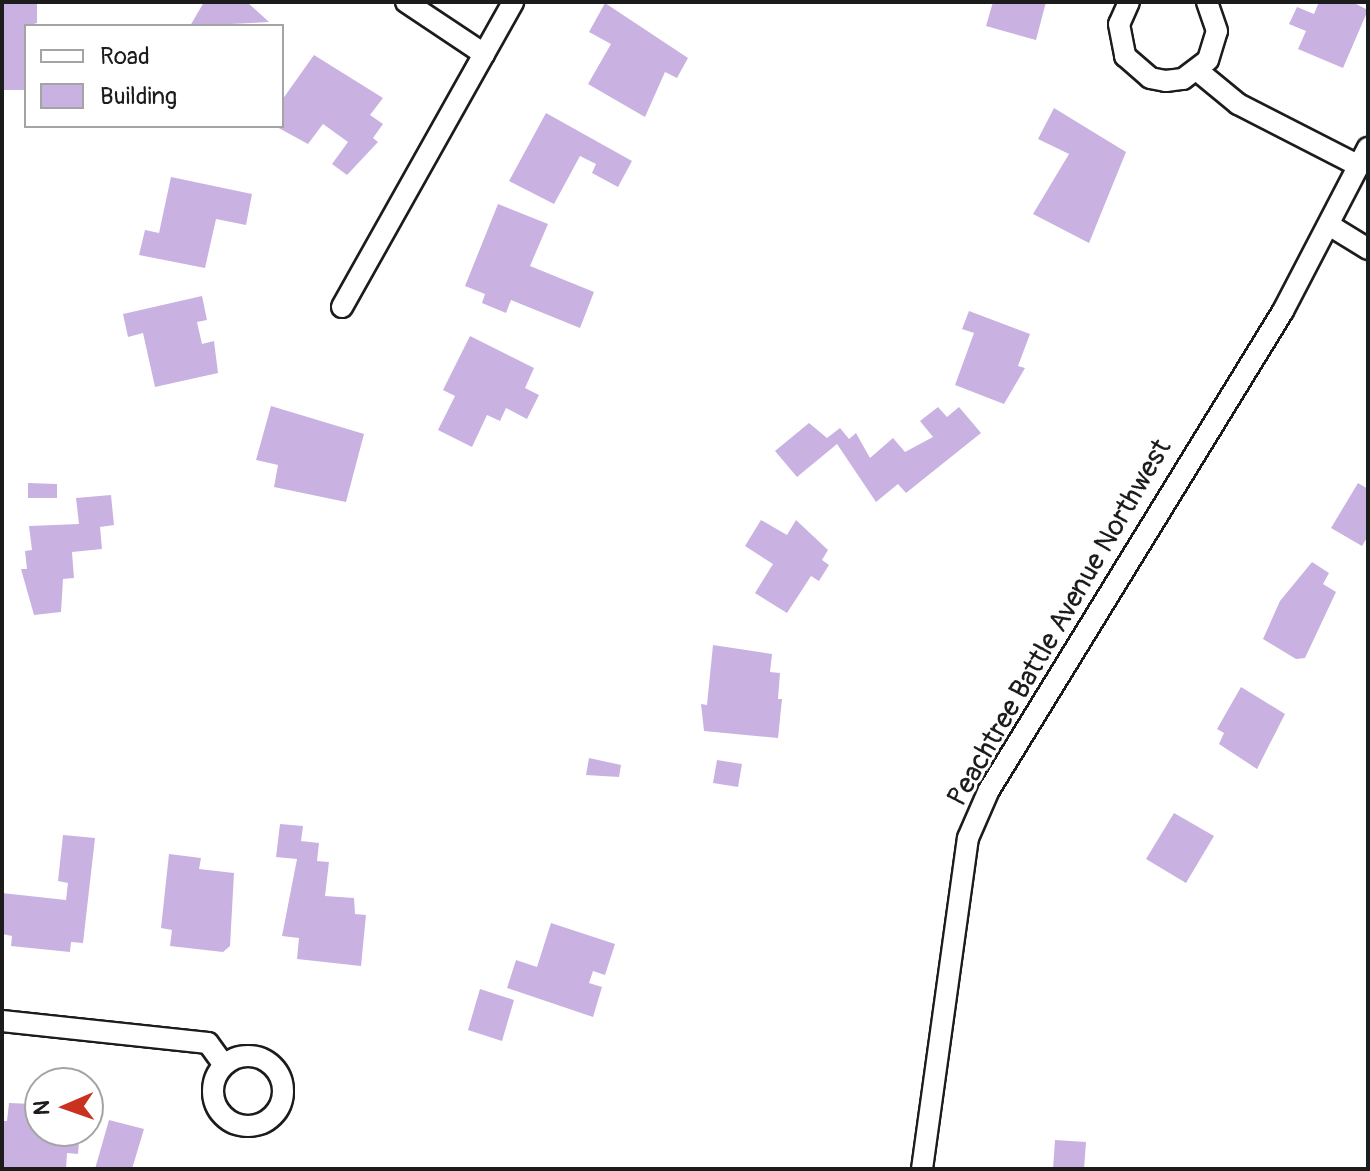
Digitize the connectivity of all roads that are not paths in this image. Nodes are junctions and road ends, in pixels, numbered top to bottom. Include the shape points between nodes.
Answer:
1 (406, 2) edge
2 (513, 2) edge
3 (1129, 2) edge
4 (1207, 2) edge
5 (484, 54) junction
6 (1198, 71) junction
7 (1363, 157) edge
8 (1329, 225) junction
9 (1368, 249) edge
10 (342, 307) dead end
11 (2, 1021) edge
12 (224, 1065) dead end
13 (922, 1169) edge

1 - 5 street
2 - 5 street
3 - 6 street via 1119,40 1135,69 1166,81
4 - 6 street via 1217,31
5 - 10 street
6 - 7 street via 1238,104
7 - 8 street, Peachtree Battle Avenue Northwest
8 - 9 street
8 - 13 street, Peachtree Battle Avenue Northwest via 989,790 968,838
11 - 12 street via 208,1043

